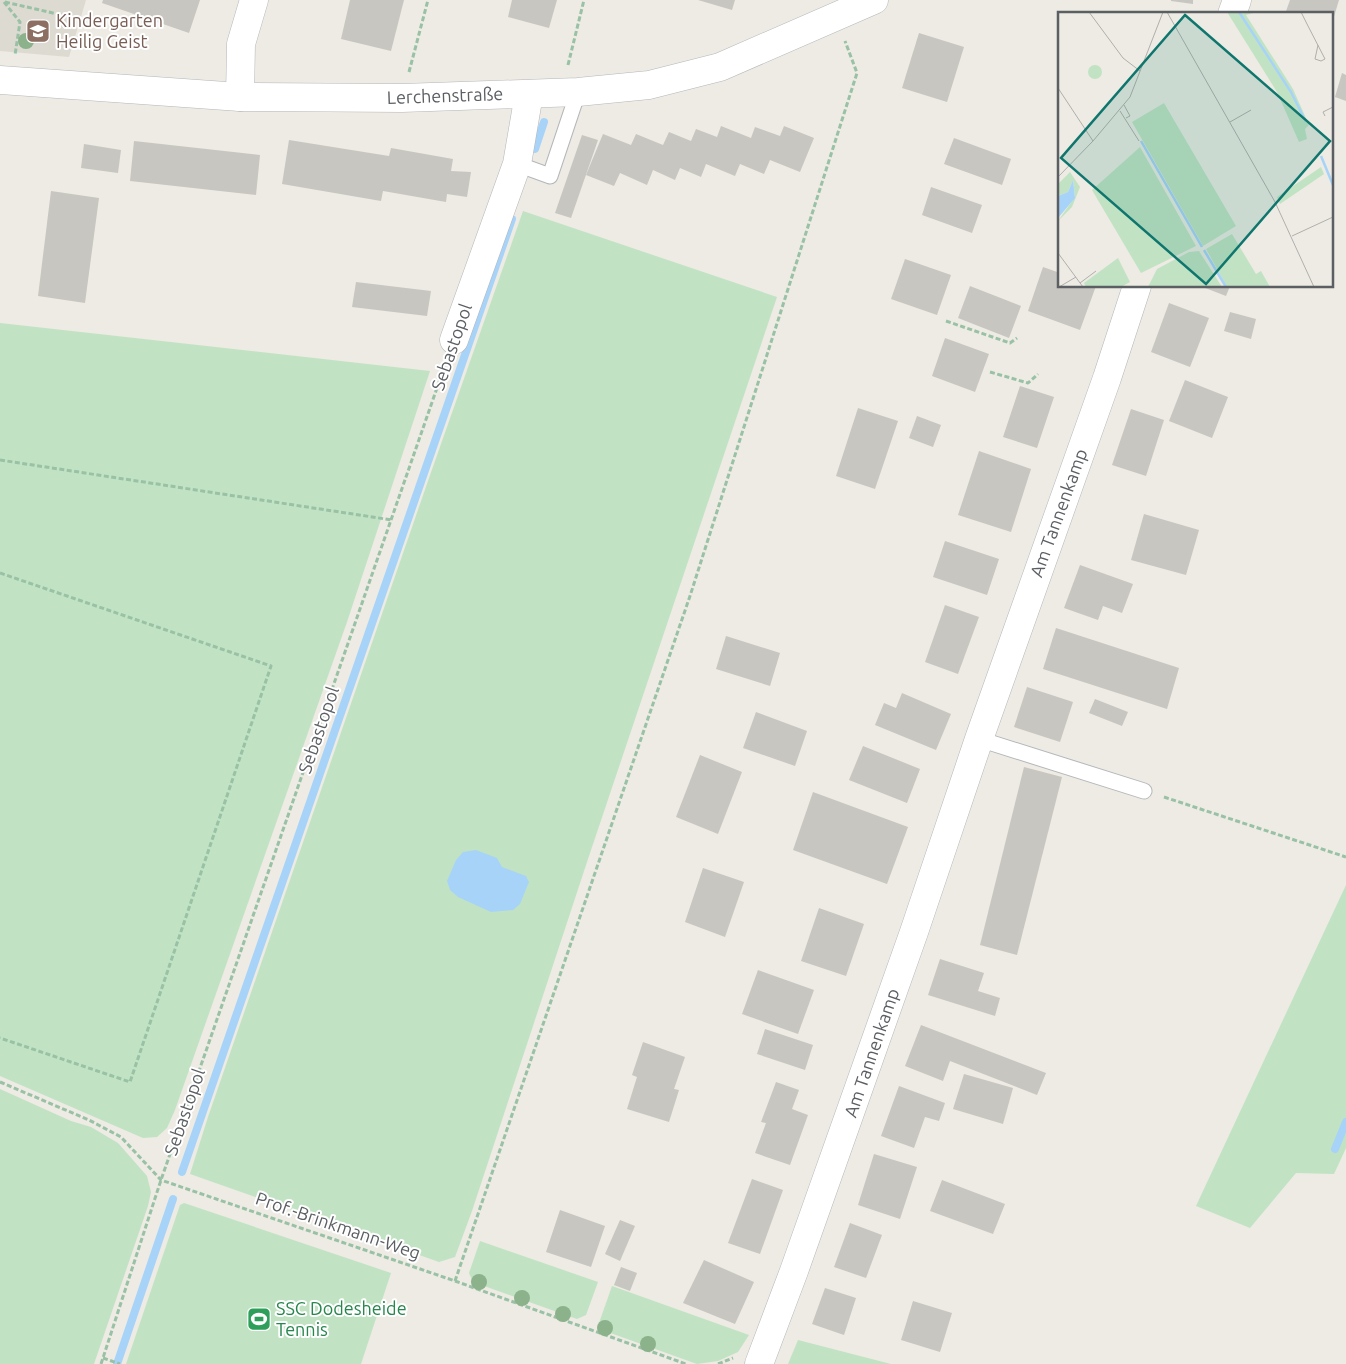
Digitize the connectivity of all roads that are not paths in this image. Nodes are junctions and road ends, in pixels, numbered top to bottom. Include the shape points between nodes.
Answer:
1 (254, 0) edge
2 (874, 0) edge
3 (1237, 0) edge
4 (832, 9) edge
5 (1233, 12) edge
6 (4, 81) edge
7 (570, 93) junction
8 (529, 94) junction
9 (240, 97) junction
10 (516, 164) junction
11 (1136, 288) edge
12 (454, 340) road end
13 (979, 739) junction
14 (1144, 791) road end
15 (759, 1364) edge

1 - 9 street via 242,44
2 - 4 street, Lerchenstraße
3 - 5 street
4 - 7 street, Lerchenstraße via 720,67 649,85
6 - 9 street, Lerchenstraße
7 - 8 street, Lerchenstraße
7 - 10 lane via 550,176
8 - 9 street, Lerchenstraße via 402,98
8 - 10 street, Sebastopol
10 - 12 street, Sebastopol
11 - 13 street, Am Tannenkamp
13 - 14 lane
13 - 15 street, Am Tannenkamp via 914,932

